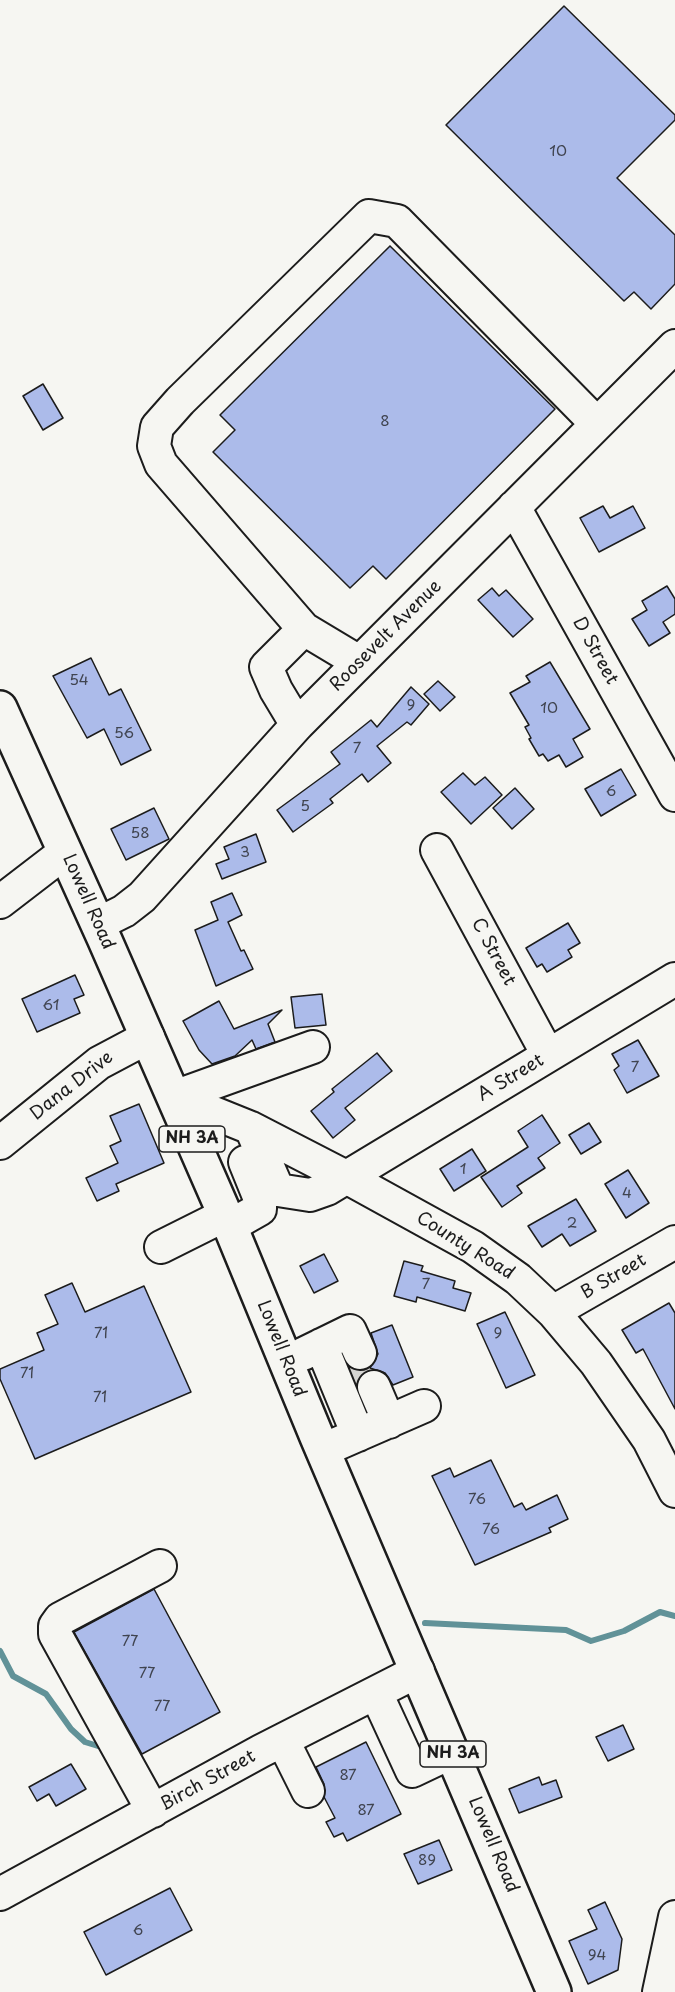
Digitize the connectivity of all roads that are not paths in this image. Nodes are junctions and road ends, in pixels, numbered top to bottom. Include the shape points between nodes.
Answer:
1 (675, 346) edge
2 (597, 424) junction
3 (514, 507) junction
4 (304, 629) junction
5 (359, 662) junction
6 (0, 708) edge
7 (297, 725) junction
8 (675, 795) edge
9 (437, 850) dead end
10 (65, 852) junction
11 (0, 902) edge
12 (98, 924) junction
13 (675, 979) edge
14 (148, 1037) junction
15 (313, 1047) dead end
16 (548, 1055) junction
17 (174, 1097) junction
18 (239, 1123) junction
19 (0, 1143) edge
20 (346, 1177) junction
21 (278, 1190) junction
22 (231, 1228) junction
23 (675, 1242) edge
24 (161, 1247) dead end
25 (553, 1312) junction
26 (286, 1360) junction
27 (368, 1389) tunnel mouth
28 (424, 1406) dead end
29 (374, 1428) junction
30 (323, 1450) junction
31 (675, 1491) edge
32 (160, 1566) dead end
33 (418, 1671) junction
34 (376, 1693) junction
35 (283, 1740) junction
36 (452, 1752) junction
37 (308, 1791) dead end
38 (153, 1810) junction
39 (0, 1894) edge
40 (675, 1917) edge
41 (554, 1992) edge
42 (659, 1992) edge

1 - 2 street, Roosevelt Avenue
2 - 3 street, Roosevelt Avenue
2 - 4 street via 397,221 369,216 156,428 154,446 161,464
3 - 5 street, Roosevelt Avenue
3 - 8 street, D Street
4 - 5 street
4 - 7 street via 266,667
5 - 7 street, Roosevelt Avenue
6 - 10 main road, Lowell Road / NH 3A
7 - 12 street, Roosevelt Avenue via 142,897
9 - 16 street, C Street
10 - 11 street
10 - 12 main road, Lowell Road / NH 3A
12 - 14 main road, Lowell Road / NH 3A
13 - 16 street, A Street
14 - 17 main road, Lowell Road / NH 3A
14 - 19 street, Dana Drive via 99,1063
15 - 17 street
16 - 20 street, A Street
17 - 18 street, County Road
17 - 22 main road, Lowell Road / NH 3A
18 - 20 street, County Road
18 - 21 street
18 - 22 street via 260,1209
20 - 21 street, A Street via 310,1195
20 - 25 street, County Road via 473,1247 518,1279
21 - 22 street via 273,1222 263,1233
22 - 24 street
22 - 26 main road, Lowell Road / NH 3A
23 - 25 street, B Street
25 - 31 street, County Road via 632,1412
26 - 29 street via 342,1348
26 - 30 main road, Lowell Road / NH 3A
27 - 29 street
28 - 29 street
29 - 30 street
30 - 33 main road, Lowell Road / NH 3A
32 - 38 street via 60,1619 55,1626 55,1634
33 - 34 street, Birch Street
33 - 36 main road, Lowell Road / NH 3A
34 - 35 street, Birch Street
34 - 36 street via 412,1771
35 - 37 street
35 - 38 street, Birch Street
36 - 41 main road, Lowell Road / NH 3A
38 - 39 street, Birch Street
40 - 42 street

